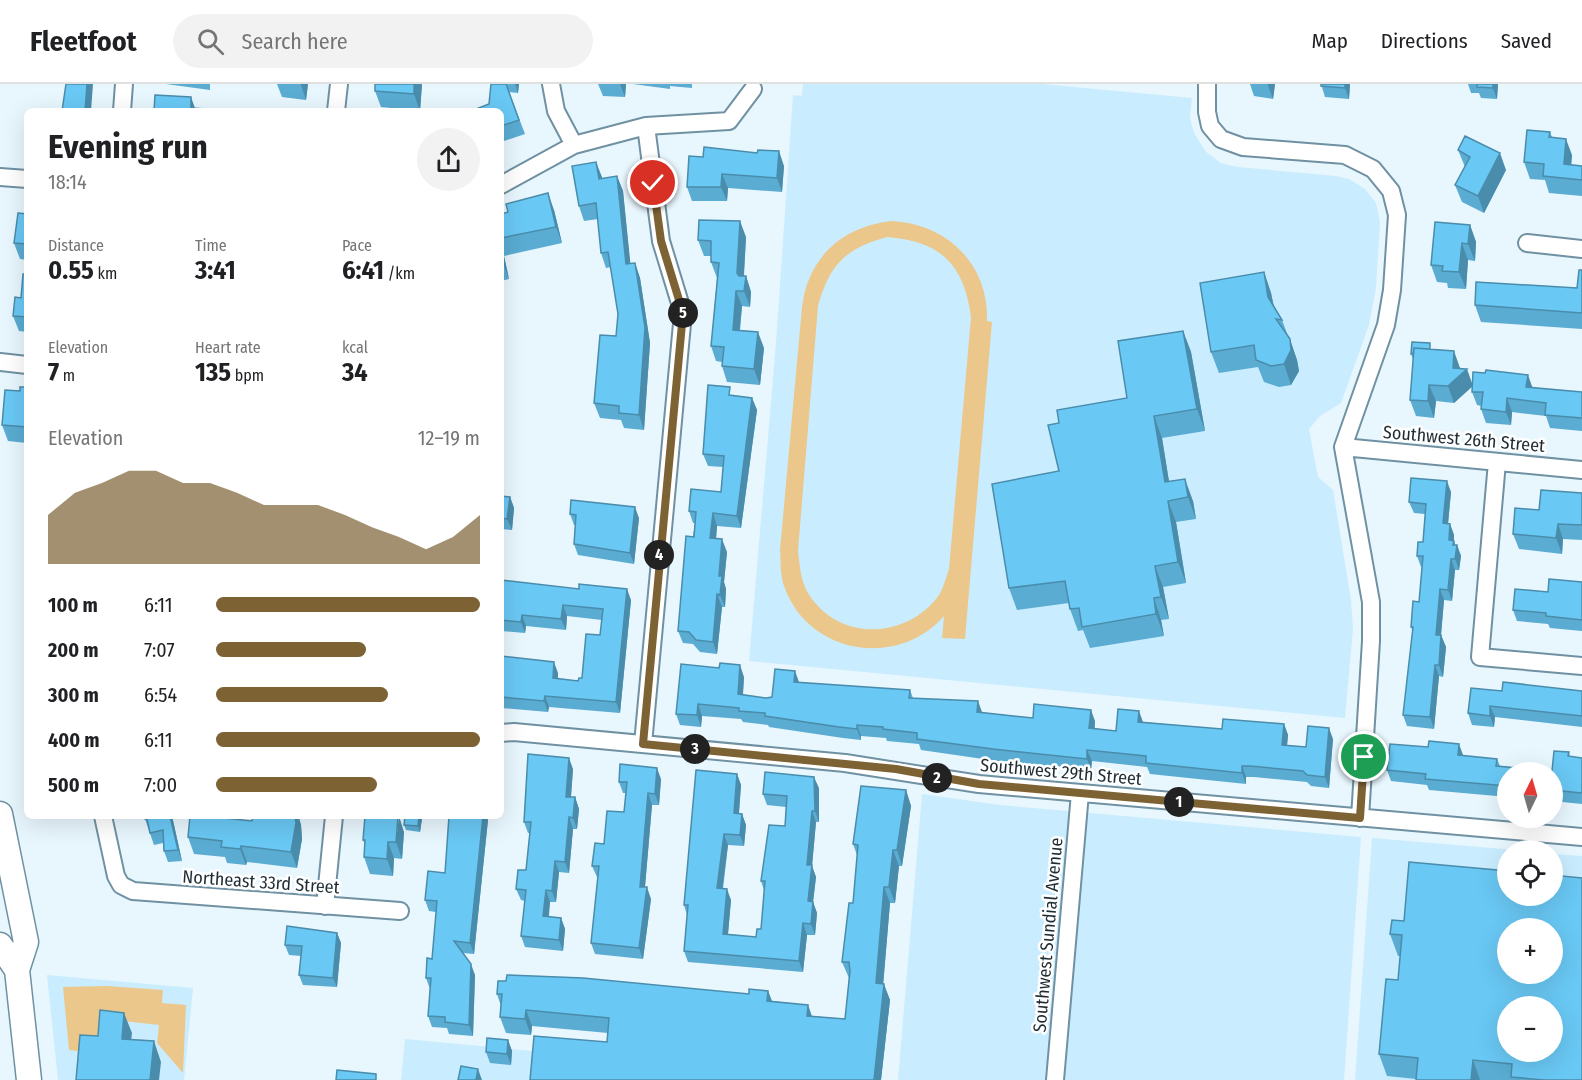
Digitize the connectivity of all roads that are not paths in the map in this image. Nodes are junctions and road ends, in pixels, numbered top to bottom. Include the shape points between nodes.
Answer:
1 (124, 84) edge
2 (339, 84) edge
3 (551, 84) edge
4 (753, 89) dead end
5 (1207, 90) edge
6 (122, 108) edge
7 (336, 108) edge
8 (646, 126) junction
9 (574, 145) junction
10 (0, 177) edge
11 (24, 179) edge
12 (504, 183) edge
13 (1527, 243) dead end
14 (1582, 249) edge
15 (0, 362) edge
16 (24, 365) edge
17 (1343, 447) junction
18 (1497, 462) junction
19 (1582, 470) edge
20 (1582, 666) edge
21 (504, 733) edge
22 (643, 744) junction
23 (1080, 793) junction
24 (0, 814) edge
25 (1360, 818) junction
26 (104, 819) edge
27 (334, 819) edge
28 (1582, 837) edge
29 (324, 906) junction
30 (400, 910) dead end
31 (0, 945) edge
32 (17, 970) junction
33 (28, 1080) edge
34 (1055, 1080) edge

1 - 6 street
2 - 7 street
3 - 9 street via 556,111
4 - 8 street via 729,121
5 - 17 street via 1210,126 1221,139 1243,147 1345,155 1373,169 1391,191 1396,215 1386,325
8 - 9 street
8 - 22 street via 661,241 683,313
9 - 12 street
10 - 11 street
13 - 14 street
15 - 16 street
17 - 18 street, Southwest 26th Street
17 - 25 street via 1371,602
18 - 19 street, Southwest 26th Street
18 - 20 street via 1480,657
21 - 22 street, Southwest 29th Street
22 - 23 street, Southwest 29th Street via 845,763 979,784
23 - 25 street, Southwest 29th Street
23 - 34 street, Southwest Sundial Avenue
24 - 32 highway via 26,942
25 - 28 street, Southwest 29th Street
26 - 29 street, Northeast 33rd Street via 116,876 121,885 133,891
27 - 29 street
29 - 30 street, Northeast 33rd Street
31 - 32 highway
32 - 33 highway

